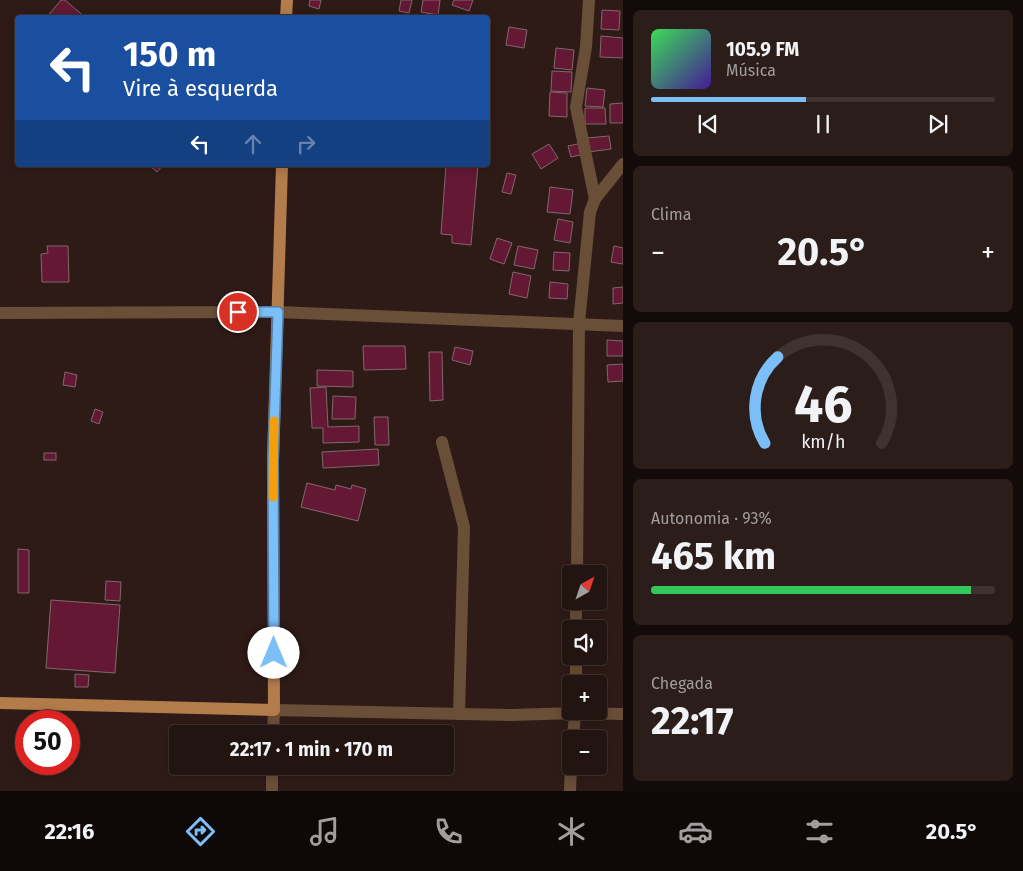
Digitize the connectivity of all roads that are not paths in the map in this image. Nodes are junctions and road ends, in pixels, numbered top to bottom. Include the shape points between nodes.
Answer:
1 (287, 0) edge
2 (589, 0) edge
3 (286, 15) edge
4 (623, 164) edge
5 (282, 167) edge
6 (595, 199) junction
7 (278, 312) junction
8 (0, 314) edge
9 (579, 323) junction
10 (623, 326) edge
11 (442, 442) dead end
12 (577, 565) edge
13 (0, 703) edge
14 (274, 710) junction
15 (562, 712) edge
16 (607, 713) edge
17 (458, 714) junction
18 (623, 714) edge
19 (273, 725) edge
20 (272, 775) edge
21 (571, 775) edge
22 (272, 791) edge
23 (570, 791) edge

1 - 3 main road
2 - 6 street via 586,47 576,107
4 - 6 street
5 - 7 main road
6 - 9 street via 590,212
7 - 8 street
7 - 9 street
7 - 14 main road via 273,460
9 - 10 street
9 - 12 street
11 - 17 street via 464,527
13 - 14 main road
14 - 17 street
14 - 19 street
15 - 17 street
16 - 18 street
20 - 22 street
21 - 23 street

